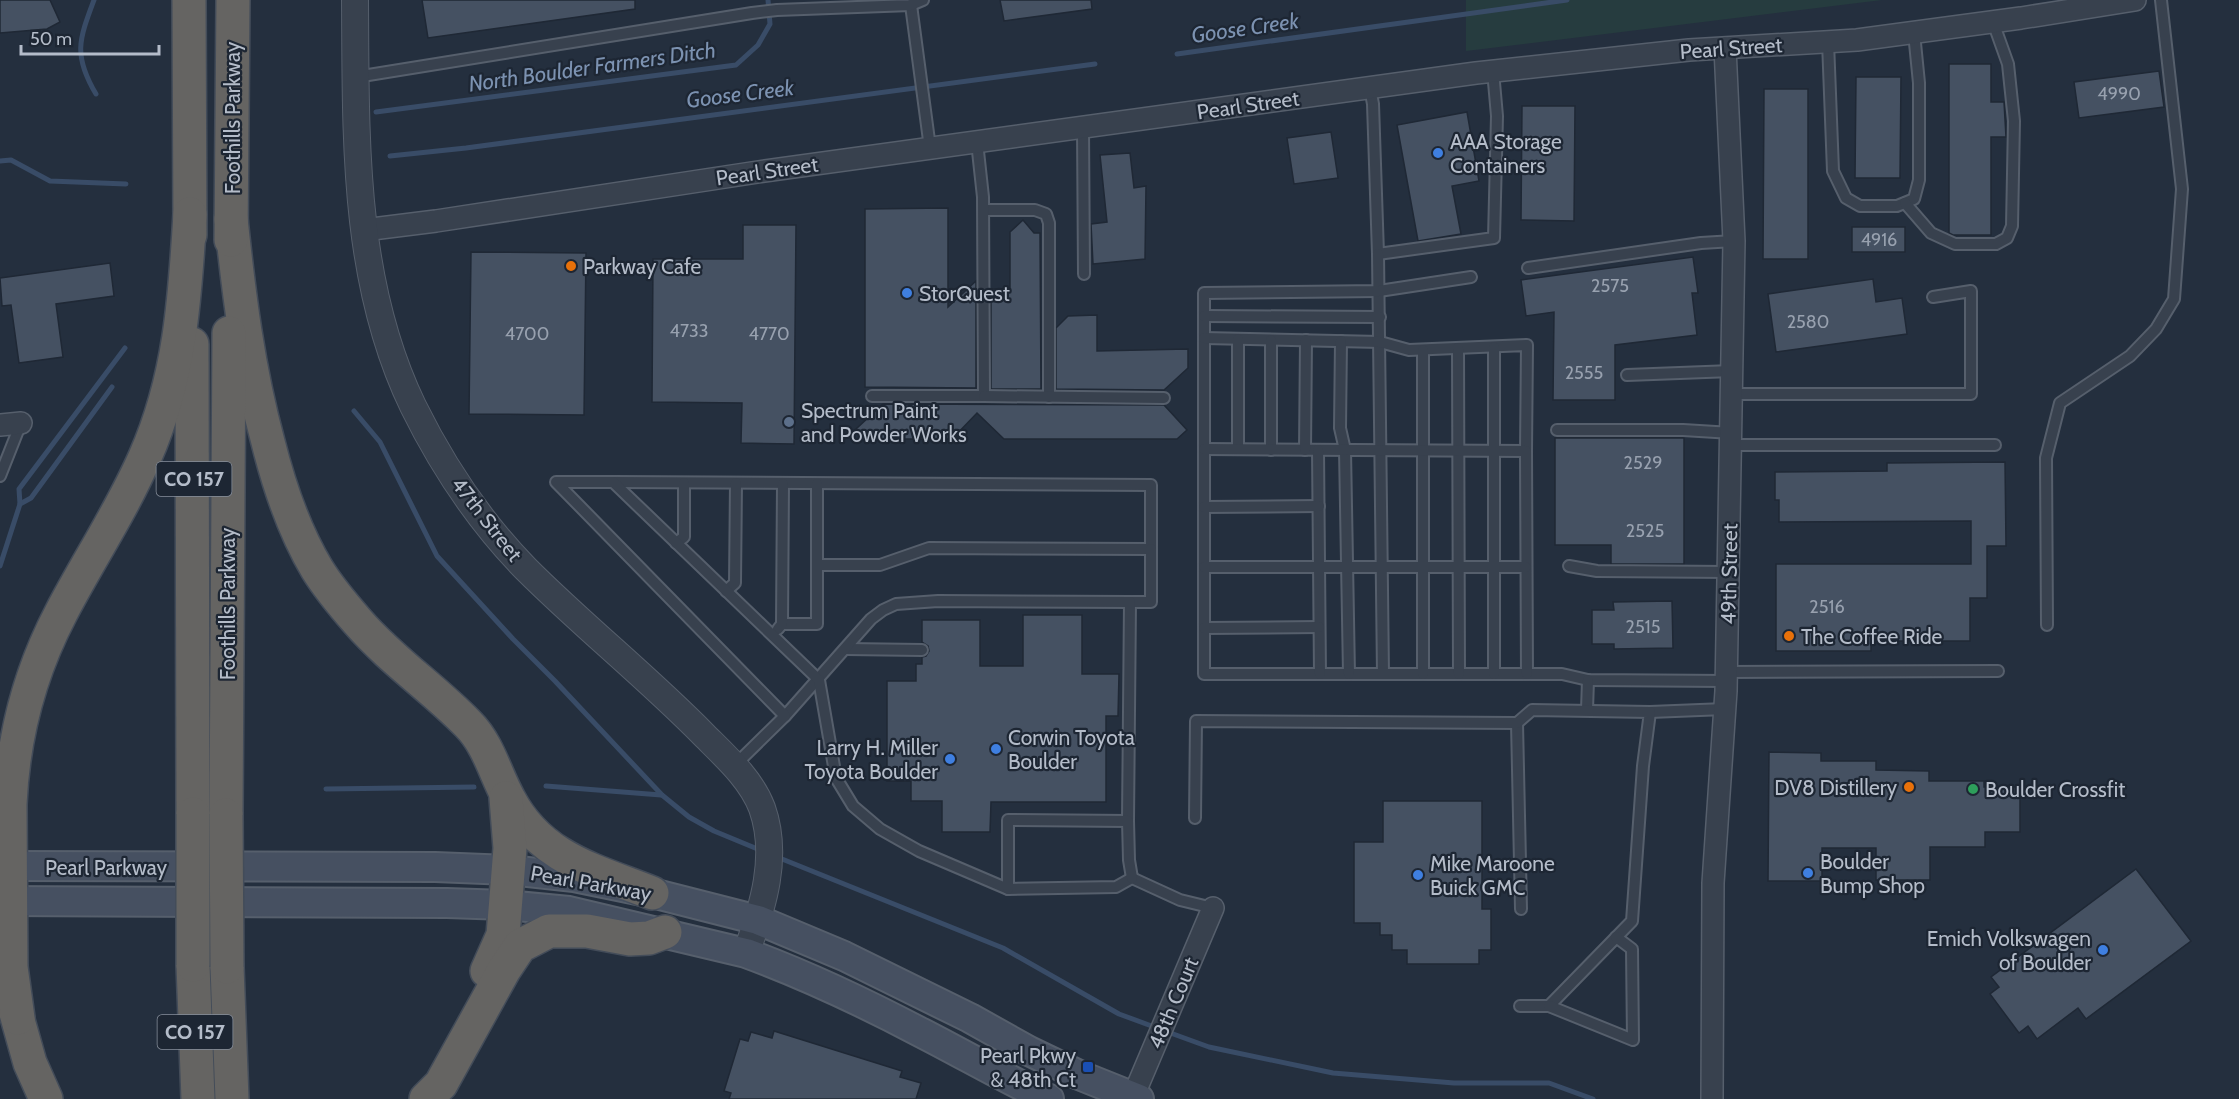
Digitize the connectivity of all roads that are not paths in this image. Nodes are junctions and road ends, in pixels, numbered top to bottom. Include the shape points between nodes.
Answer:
1 (189, 0) edge
2 (232, 0) edge
3 (355, 0) edge
4 (923, 0) edge
5 (2135, 0) edge
6 (2161, 0) edge
7 (859, 3) edge
8 (911, 4) junction
9 (1993, 22) junction
10 (1914, 33) junction
11 (1828, 42) junction
12 (1725, 48) junction
13 (1493, 71) junction
14 (356, 77) junction
15 (1370, 88) junction
16 (1083, 128) junction
17 (976, 142) junction
18 (930, 148) junction
19 (1905, 203) junction
20 (984, 210) junction
21 (190, 214) junction
22 (231, 219) junction
23 (364, 230) junction
24 (1734, 241) junction
25 (1378, 254) junction
26 (1528, 268) dead end
27 (1084, 274) dead end
28 (1471, 278) dead end
29 (1379, 291) junction
30 (1933, 297) dead end
31 (1204, 316) junction
32 (1380, 317) junction
33 (1204, 338) junction
34 (1238, 339) junction
35 (1271, 340) junction
36 (1306, 340) junction
37 (1341, 341) junction
38 (1380, 342) junction
39 (1494, 347) junction
40 (1458, 348) junction
41 (1423, 350) junction
42 (1732, 371) junction
43 (1626, 375) dead end
44 (1732, 394) junction
45 (872, 396) dead end
46 (984, 396) junction
47 (1049, 397) junction
48 (1164, 398) dead end
49 (21, 423) joint
50 (0, 425) edge
51 (1557, 430) dead end
52 (1731, 439) junction
53 (1995, 445) dead end
54 (1204, 449) junction
55 (1238, 449) junction
56 (1271, 450) junction
57 (1305, 450) junction
58 (1318, 450) junction
59 (1345, 450) junction
60 (1381, 450) junction
61 (1424, 451) junction
62 (1458, 451) junction
63 (1494, 451) junction
64 (1526, 451) junction
65 (0, 476) edge
66 (613, 482) junction
67 (684, 483) junction
68 (736, 483) junction
69 (783, 484) junction
70 (817, 484) junction
71 (1319, 506) junction
72 (1204, 507) junction
73 (676, 543) junction
74 (1151, 549) junction
75 (817, 565) junction
76 (1458, 566) junction
77 (1569, 566) dead end
78 (1204, 567) junction
79 (1319, 567) junction
80 (1347, 567) junction
81 (1382, 567) junction
82 (1424, 567) junction
83 (1494, 567) junction
84 (1526, 567) junction
85 (1729, 572) junction
86 (726, 591) junction
87 (1130, 602) junction
88 (782, 624) junction
89 (2047, 625) dead end
90 (1319, 627) junction
91 (1204, 628) junction
92 (772, 635) junction
93 (846, 649) junction
94 (921, 650) dead end
95 (1998, 671) dead end
96 (1320, 675) junction
97 (1349, 675) junction
98 (1383, 675) junction
99 (1423, 675) junction
100 (1459, 675) junction
101 (1494, 675) junction
102 (1527, 675) junction
103 (1727, 677) junction
104 (819, 680) junction
105 (1588, 680) junction
106 (1725, 709) junction
107 (1587, 710) junction
108 (1650, 712) junction
109 (785, 716) junction
110 (1517, 723) junction
111 (734, 766) junction
112 (5, 790) edge
113 (506, 793) junction
114 (1195, 818) dead end
115 (1128, 821) junction
116 (5, 866) edge
117 (509, 870) junction
118 (1132, 878) junction
119 (1008, 889) junction
120 (652, 893) junction
121 (5, 901) edge
122 (506, 905) junction
123 (1213, 908) joint
124 (1521, 909) dead end
125 (758, 920) junction
126 (665, 932) junction
127 (1616, 937) junction
128 (746, 953) junction
129 (0, 966) edge
130 (1520, 1006) dead end
131 (1549, 1006) junction
132 (18, 1018) junction
133 (1135, 1098) edge
134 (46, 1099) edge
135 (198, 1099) edge
136 (232, 1099) edge
137 (420, 1099) edge
138 (426, 1099) edge
139 (1049, 1099) edge
140 (1712, 1099) edge

1 - 21 highway, Foothills Parkway / CO 157
2 - 22 highway, Foothills Parkway / CO 157
3 - 14 street, 47th Street
4 - 8 lane
5 - 9 street, Pearl Street
6 - 89 lane via 2182,189 2174,299 2156,329 2130,356 2060,403 2046,458
7 - 8 lane
7 - 14 lane via 763,12
8 - 18 lane
9 - 10 street, Pearl Street
9 - 19 lane via 2008,64 2014,121 2012,225 2007,238 1996,244 1955,244 1930,233
10 - 11 street, Pearl Street
10 - 19 lane via 1919,180 1914,199
11 - 12 street, Pearl Street
11 - 19 lane via 1833,171 1837,180 1846,198 1860,206
12 - 13 street, Pearl Street
12 - 24 street, 49th Street
13 - 15 street, Pearl Street
13 - 25 lane via 1497,116 1494,238
14 - 23 street, 47th Street
15 - 16 street, Pearl Street
15 - 25 lane
16 - 17 street, Pearl Street
16 - 27 lane
17 - 18 street, Pearl Street
17 - 20 lane
18 - 23 street, Pearl Street
20 - 46 lane
20 - 47 lane via 1035,210 1046,214
21 - 112 highway via 184,304 174,369 162,411 135,478 60,614 33,677
21 - 135 highway, Foothills Parkway / CO 157, bridge via 194,445 193,965
22 - 113 highway via 251,376 280,488 302,542 357,621 402,667 468,724 490,756
22 - 136 highway, Foothills Parkway / CO 157, bridge via 226,815
23 - 111 street, 47th Street via 371,278 386,334 413,405 464,493 492,532 527,570 689,719
24 - 26 lane
24 - 42 street, 49th Street
25 - 29 lane
28 - 29 lane
29 - 31 lane via 1204,293
29 - 32 lane
30 - 44 lane via 1971,291 1971,394
31 - 32 lane
31 - 33 lane
32 - 38 lane
33 - 34 lane
33 - 54 lane
34 - 35 lane
34 - 55 lane
35 - 36 lane
35 - 56 lane
36 - 37 lane
36 - 57 lane
37 - 38 lane
37 - 59 lane via 1340,428
38 - 41 lane
38 - 60 lane
39 - 40 lane
39 - 63 lane
39 - 64 lane via 1527,345
40 - 41 lane
40 - 62 lane
41 - 61 lane
42 - 43 lane
42 - 44 street, 49th Street
44 - 52 street, 49th Street
45 - 46 lane
46 - 47 lane
47 - 48 lane
49 - 50 street
49 - 65 lane
51 - 52 lane
52 - 53 lane
52 - 85 street, 49th Street
54 - 55 lane
54 - 72 lane
55 - 56 lane
56 - 57 lane
57 - 58 lane
58 - 59 lane
58 - 71 lane
59 - 60 lane
59 - 80 lane
60 - 61 lane
60 - 81 lane
61 - 62 lane
61 - 82 lane
62 - 63 lane
62 - 76 lane
63 - 64 lane
63 - 83 lane
64 - 84 lane
66 - 67 lane
66 - 73 lane
66 - 109 lane via 556,482
67 - 68 lane
67 - 73 lane via 684,537
68 - 69 lane
68 - 86 lane via 735,583
69 - 70 lane
69 - 88 lane
70 - 74 lane via 1151,485
70 - 75 lane
71 - 72 lane
71 - 79 lane
72 - 78 lane
73 - 86 lane
74 - 75 lane via 929,548 880,565
74 - 87 lane via 1151,602
75 - 88 lane via 817,624
76 - 82 lane
76 - 83 lane
76 - 100 lane
77 - 85 lane via 1597,571
78 - 79 lane
78 - 91 lane
79 - 80 lane
79 - 90 lane
80 - 81 lane
80 - 97 lane
81 - 82 lane
81 - 98 lane
82 - 99 lane
83 - 84 lane
83 - 101 lane
84 - 102 lane
85 - 103 street, 49th Street
86 - 92 lane
87 - 93 lane via 896,604 871,620
87 - 115 lane
88 - 92 lane
90 - 91 lane
90 - 96 lane
91 - 96 lane via 1204,674
92 - 104 lane
93 - 94 lane
93 - 104 lane
95 - 103 lane
96 - 97 lane
97 - 98 lane
98 - 99 lane
99 - 100 lane
100 - 101 lane
101 - 102 lane
102 - 105 lane via 1563,674
103 - 105 lane
103 - 106 street, 49th Street
104 - 109 lane
104 - 119 lane via 836,778 853,806 880,829 919,852
105 - 107 lane
106 - 108 lane
106 - 140 street, 49th Street via 1713,865
107 - 108 lane
107 - 110 lane via 1532,710
108 - 127 lane via 1632,921
109 - 111 lane
110 - 114 lane via 1196,721
110 - 124 lane
111 - 125 street, 47th Street via 750,786 766,820 768,872
112 - 116 highway
113 - 117 highway
113 - 120 highway via 526,826 546,846
115 - 118 lane
115 - 119 lane via 1008,820
116 - 117 main road, Pearl Parkway
116 - 121 highway
117 - 120 main road, Pearl Parkway via 574,877
117 - 122 highway
118 - 119 lane via 1116,887
118 - 123 lane via 1180,900
120 - 125 main road, Pearl Parkway
121 - 122 main road, Pearl Parkway
121 - 132 highway
122 - 126 main road, Pearl Parkway via 568,911
122 - 137 highway via 503,935
123 - 133 street, 48th Court
125 - 128 street, 47th Street
125 - 133 main road, Pearl Parkway via 844,956 1039,1056
126 - 128 main road, Pearl Parkway
126 - 138 highway via 630,939 587,931 549,931 520,946 441,1083
127 - 131 lane
127 - 131 lane via 1632,949 1633,1040
128 - 139 main road, Pearl Parkway via 858,1001
129 - 132 highway
130 - 131 lane
132 - 134 highway via 30,1063

